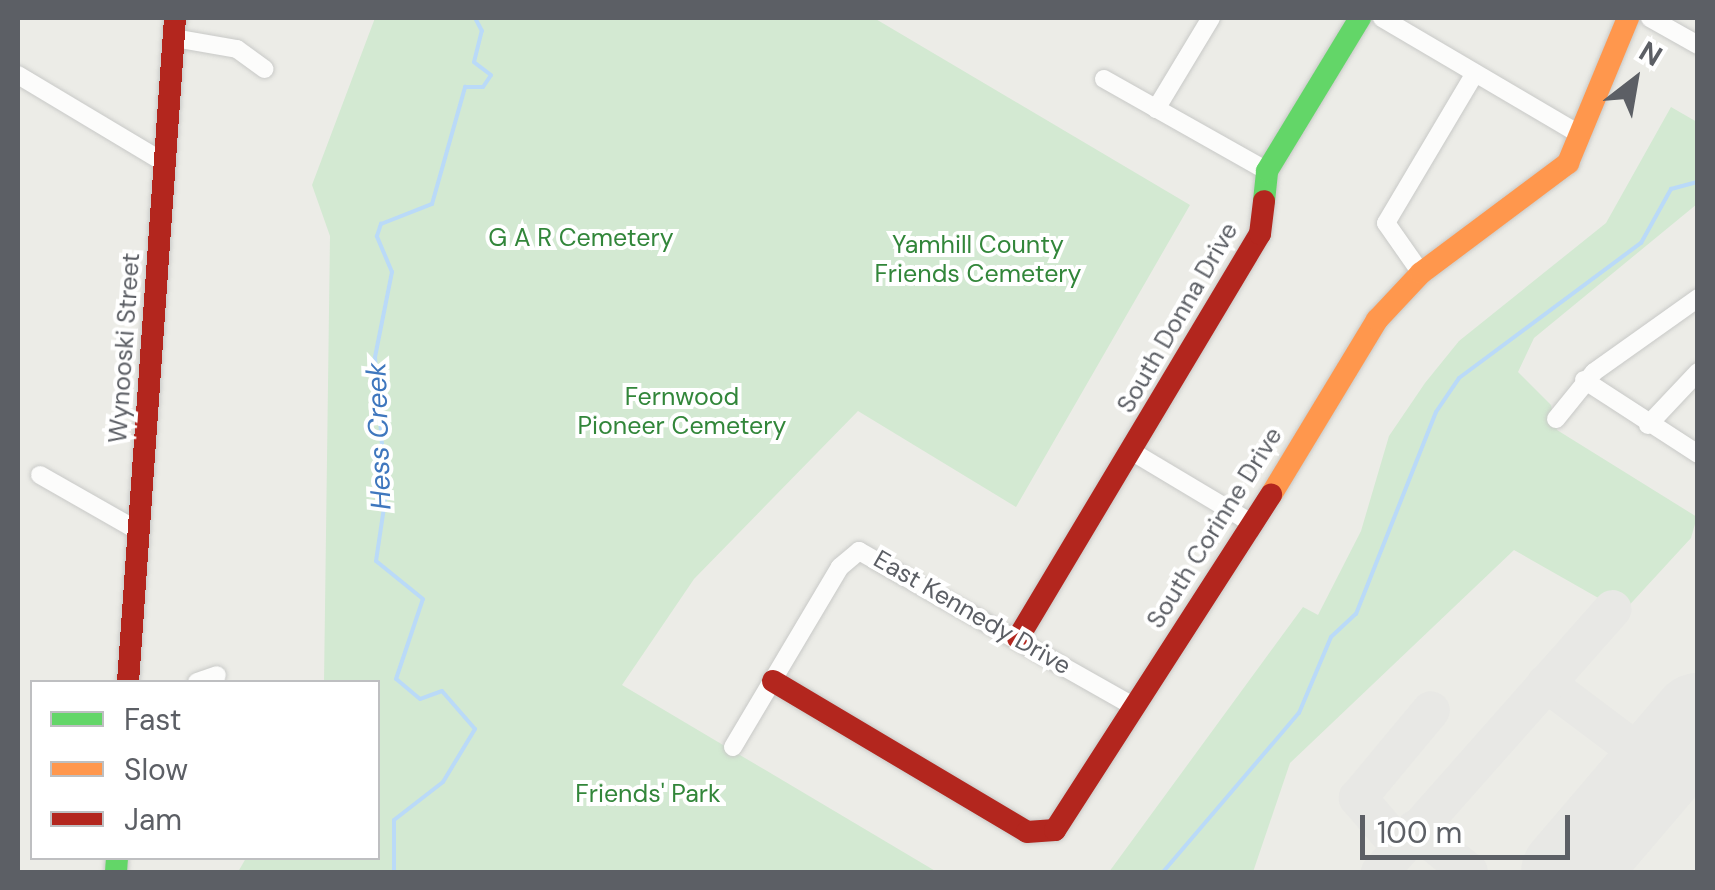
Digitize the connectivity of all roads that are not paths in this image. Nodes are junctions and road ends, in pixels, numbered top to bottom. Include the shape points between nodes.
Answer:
1 (1211, 18) edge
2 (1360, 18) edge
3 (1382, 18) edge
4 (1628, 18) edge
5 (1650, 18) edge
6 (174, 28) edge
7 (1698, 46) edge
8 (265, 68) dead end
9 (1475, 73) junction
10 (18, 75) edge
11 (1104, 78) dead end
12 (1156, 109) junction
13 (1581, 135) junction
14 (165, 164) junction
15 (1267, 170) junction
16 (1421, 273) junction
17 (1698, 298) edge
18 (1698, 372) edge
19 (1584, 380) junction
20 (1556, 420) dead end
21 (1648, 425) junction
22 (1131, 450) junction
23 (1698, 454) edge
24 (40, 475) dead end
25 (1253, 524) junction
26 (140, 532) junction
27 (1018, 638) junction
28 (218, 675) dead end
29 (128, 680) edge
30 (203, 680) edge
31 (772, 681) junction
32 (1131, 705) junction
33 (733, 747) dead end

1 - 12 street
2 - 15 street, South Donna Drive
3 - 9 street
4 - 13 street, South Corinne Drive
5 - 7 street
6 - 8 street via 238,49
6 - 14 street, Wynooski Street
9 - 13 street
9 - 16 street via 1386,223
10 - 14 street
11 - 12 street
12 - 15 street
13 - 16 street, South Corinne Drive via 1552,180
14 - 26 street, Wynooski Street
15 - 22 street, South Donna Drive via 1260,234
16 - 25 street, South Corinne Drive via 1366,334
17 - 19 street
18 - 21 street
19 - 20 street
19 - 21 street
21 - 23 street
22 - 25 street
22 - 27 street, South Donna Drive
24 - 26 street
25 - 32 street, South Corinne Drive
26 - 29 street, Wynooski Street
27 - 31 street, East Kennedy Drive via 859,551 840,567
27 - 32 street, East Kennedy Drive
28 - 30 street
31 - 32 street, South Corinne Drive via 1038,836 1060,823
31 - 33 street, East Kennedy Drive

